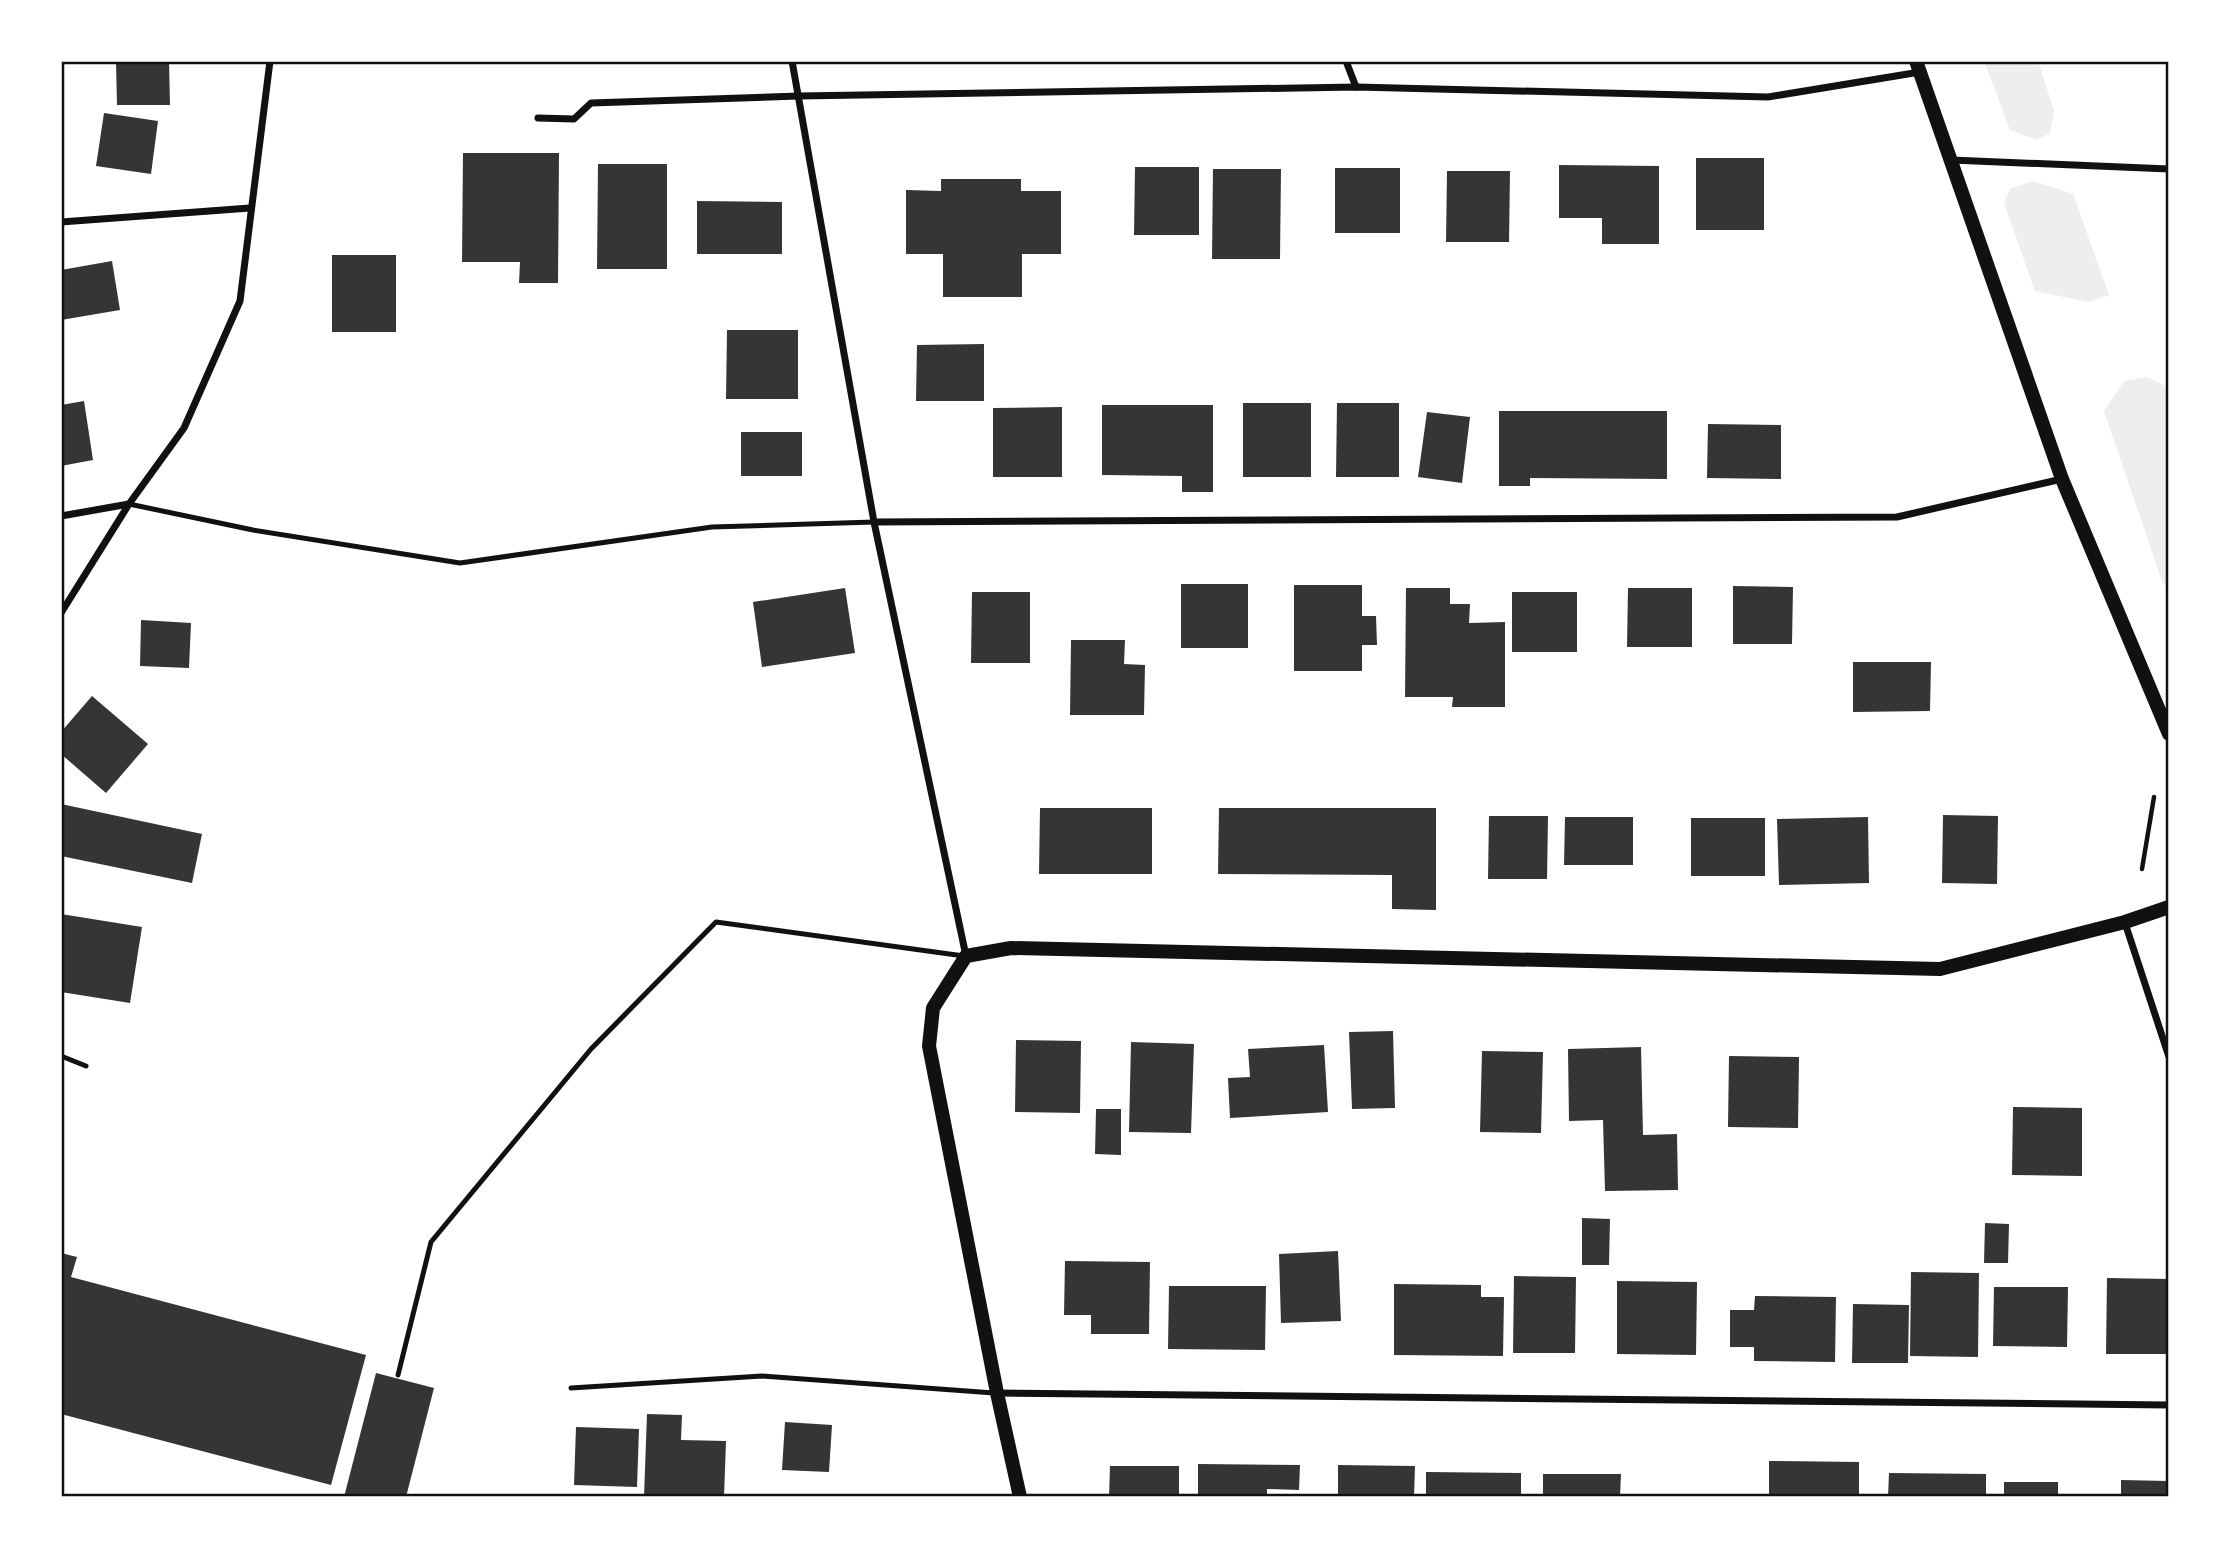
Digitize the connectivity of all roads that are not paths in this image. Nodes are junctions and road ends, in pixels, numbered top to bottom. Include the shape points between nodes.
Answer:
1 (270, 61) edge
2 (792, 61) edge
3 (1346, 61) edge
4 (1918, 66) edge
5 (1356, 87) junction
6 (799, 96) junction
7 (538, 118) dead end
8 (1951, 160) junction
9 (2169, 169) edge
10 (250, 208) junction
11 (61, 222) edge
12 (2062, 479) junction
13 (129, 503) junction
14 (61, 516) edge
15 (874, 522) junction
16 (61, 613) edge
17 (2169, 734) edge
18 (2169, 907) edge
19 (2125, 922) junction
20 (966, 956) junction
21 (61, 1056) edge
22 (2169, 1057) edge
23 (86, 1066) dead end
24 (398, 1375) dead end
25 (571, 1388) dead end
26 (997, 1394) junction
27 (2169, 1405) edge
28 (1020, 1497) edge

1 - 10 street
2 - 6 street
3 - 5 street
4 - 5 street via 1768,97
4 - 8 main road
5 - 6 street
6 - 7 street via 592,103 574,120
6 - 15 street
8 - 9 street
8 - 12 main road
10 - 11 street
10 - 13 street via 240,301 184,428
12 - 15 street via 1897,517
12 - 17 main road
13 - 14 street
13 - 15 lane via 253,530 460,563 712,527
13 - 16 street
15 - 20 street
18 - 19 main road
19 - 20 main road via 1940,969 1011,948
19 - 22 street
20 - 24 lane via 716,922 591,1049 431,1242
20 - 26 main road via 933,1008 929,1046
21 - 23 lane
25 - 26 lane via 762,1376
26 - 27 street
26 - 28 main road

